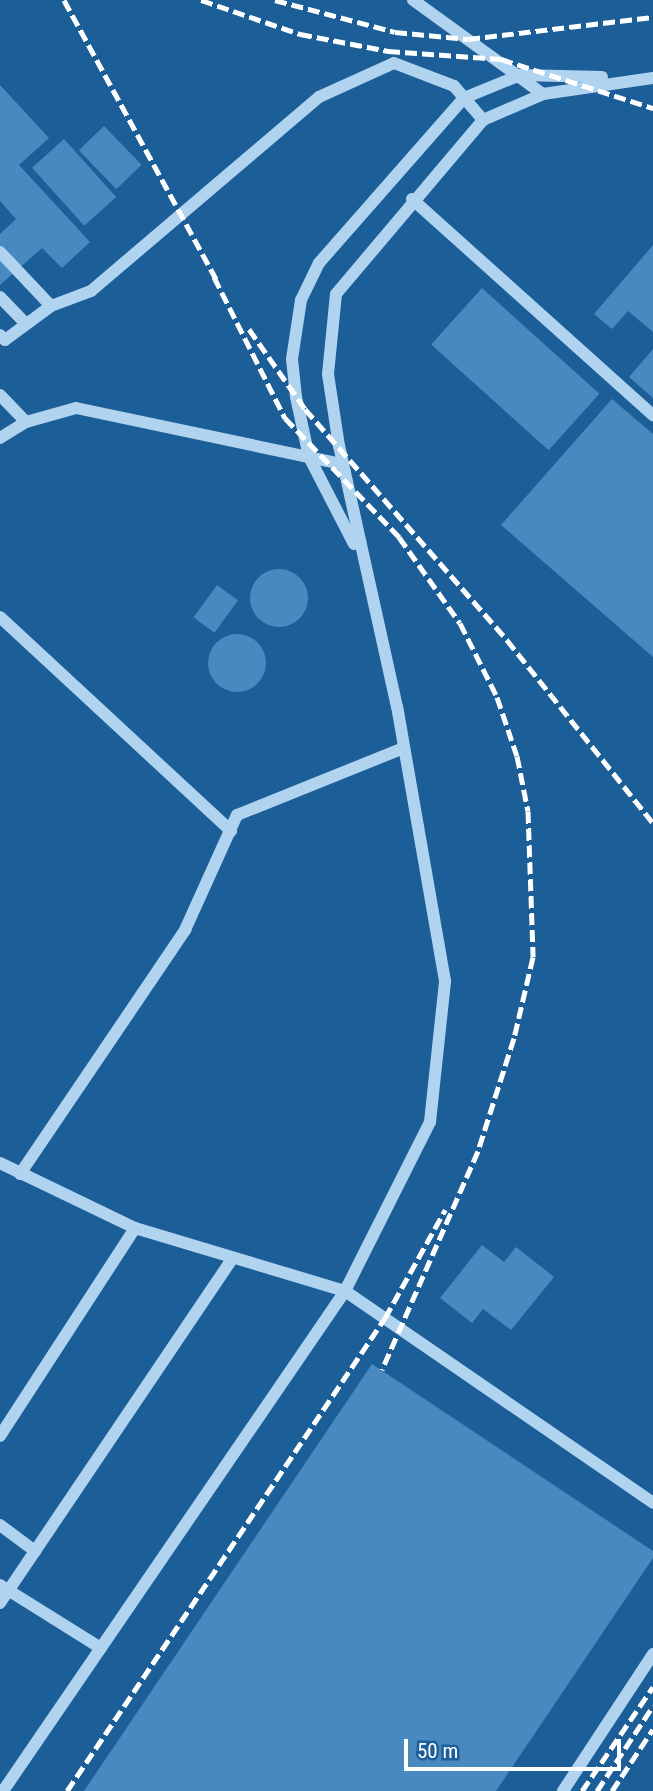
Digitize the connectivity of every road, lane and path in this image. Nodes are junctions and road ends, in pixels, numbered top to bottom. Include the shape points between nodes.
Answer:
1 (413, 0) edge
2 (520, 75) junction
3 (650, 78) edge
4 (543, 94) junction
5 (464, 98) junction
6 (483, 120) junction
7 (412, 199) junction
8 (0, 252) edge
9 (0, 297) edge
10 (51, 306) junction
11 (25, 323) junction
12 (0, 335) edge
13 (0, 395) edge
14 (653, 415) edge
15 (26, 422) junction
16 (1, 436) edge
17 (309, 457) junction
18 (342, 464) junction
19 (363, 560) junction
20 (0, 617) edge
21 (404, 748) junction
22 (231, 831) junction
23 (0, 1163) edge
24 (20, 1174) junction
25 (135, 1228) junction
26 (233, 1258) junction
27 (345, 1291) junction
28 (0, 1436) edge
29 (653, 1503) edge
30 (0, 1525) edge
31 (35, 1551) junction
32 (5, 1587) edge
33 (0, 1603) edge
34 (101, 1648) junction
35 (653, 1654) edge
36 (3, 1791) edge
37 (563, 1791) edge

1 - 2 lane
2 - 3 lane
2 - 4 lane
2 - 5 lane
3 - 4 lane
4 - 6 lane
5 - 6 lane
5 - 10 lane via 454,86 394,63 320,97 91,291
5 - 17 lane via 320,263 301,300 292,359
6 - 7 lane
7 - 14 lane
7 - 18 lane via 335,294 328,374
8 - 10 lane
9 - 11 lane
10 - 11 lane
11 - 12 lane via 5,340
13 - 15 lane
15 - 16 lane
15 - 17 lane via 76,408
17 - 18 lane
17 - 19 lane
18 - 19 lane
19 - 21 lane
20 - 22 lane
21 - 22 lane via 237,815
21 - 27 lane via 445,981 441,1053 430,1122
22 - 24 lane via 185,930
23 - 24 lane
24 - 25 lane
25 - 26 lane
25 - 28 lane
26 - 27 lane
26 - 31 lane
27 - 29 lane
27 - 34 lane
30 - 31 lane
31 - 32 lane
32 - 33 lane
32 - 34 lane
34 - 36 lane
35 - 37 lane

